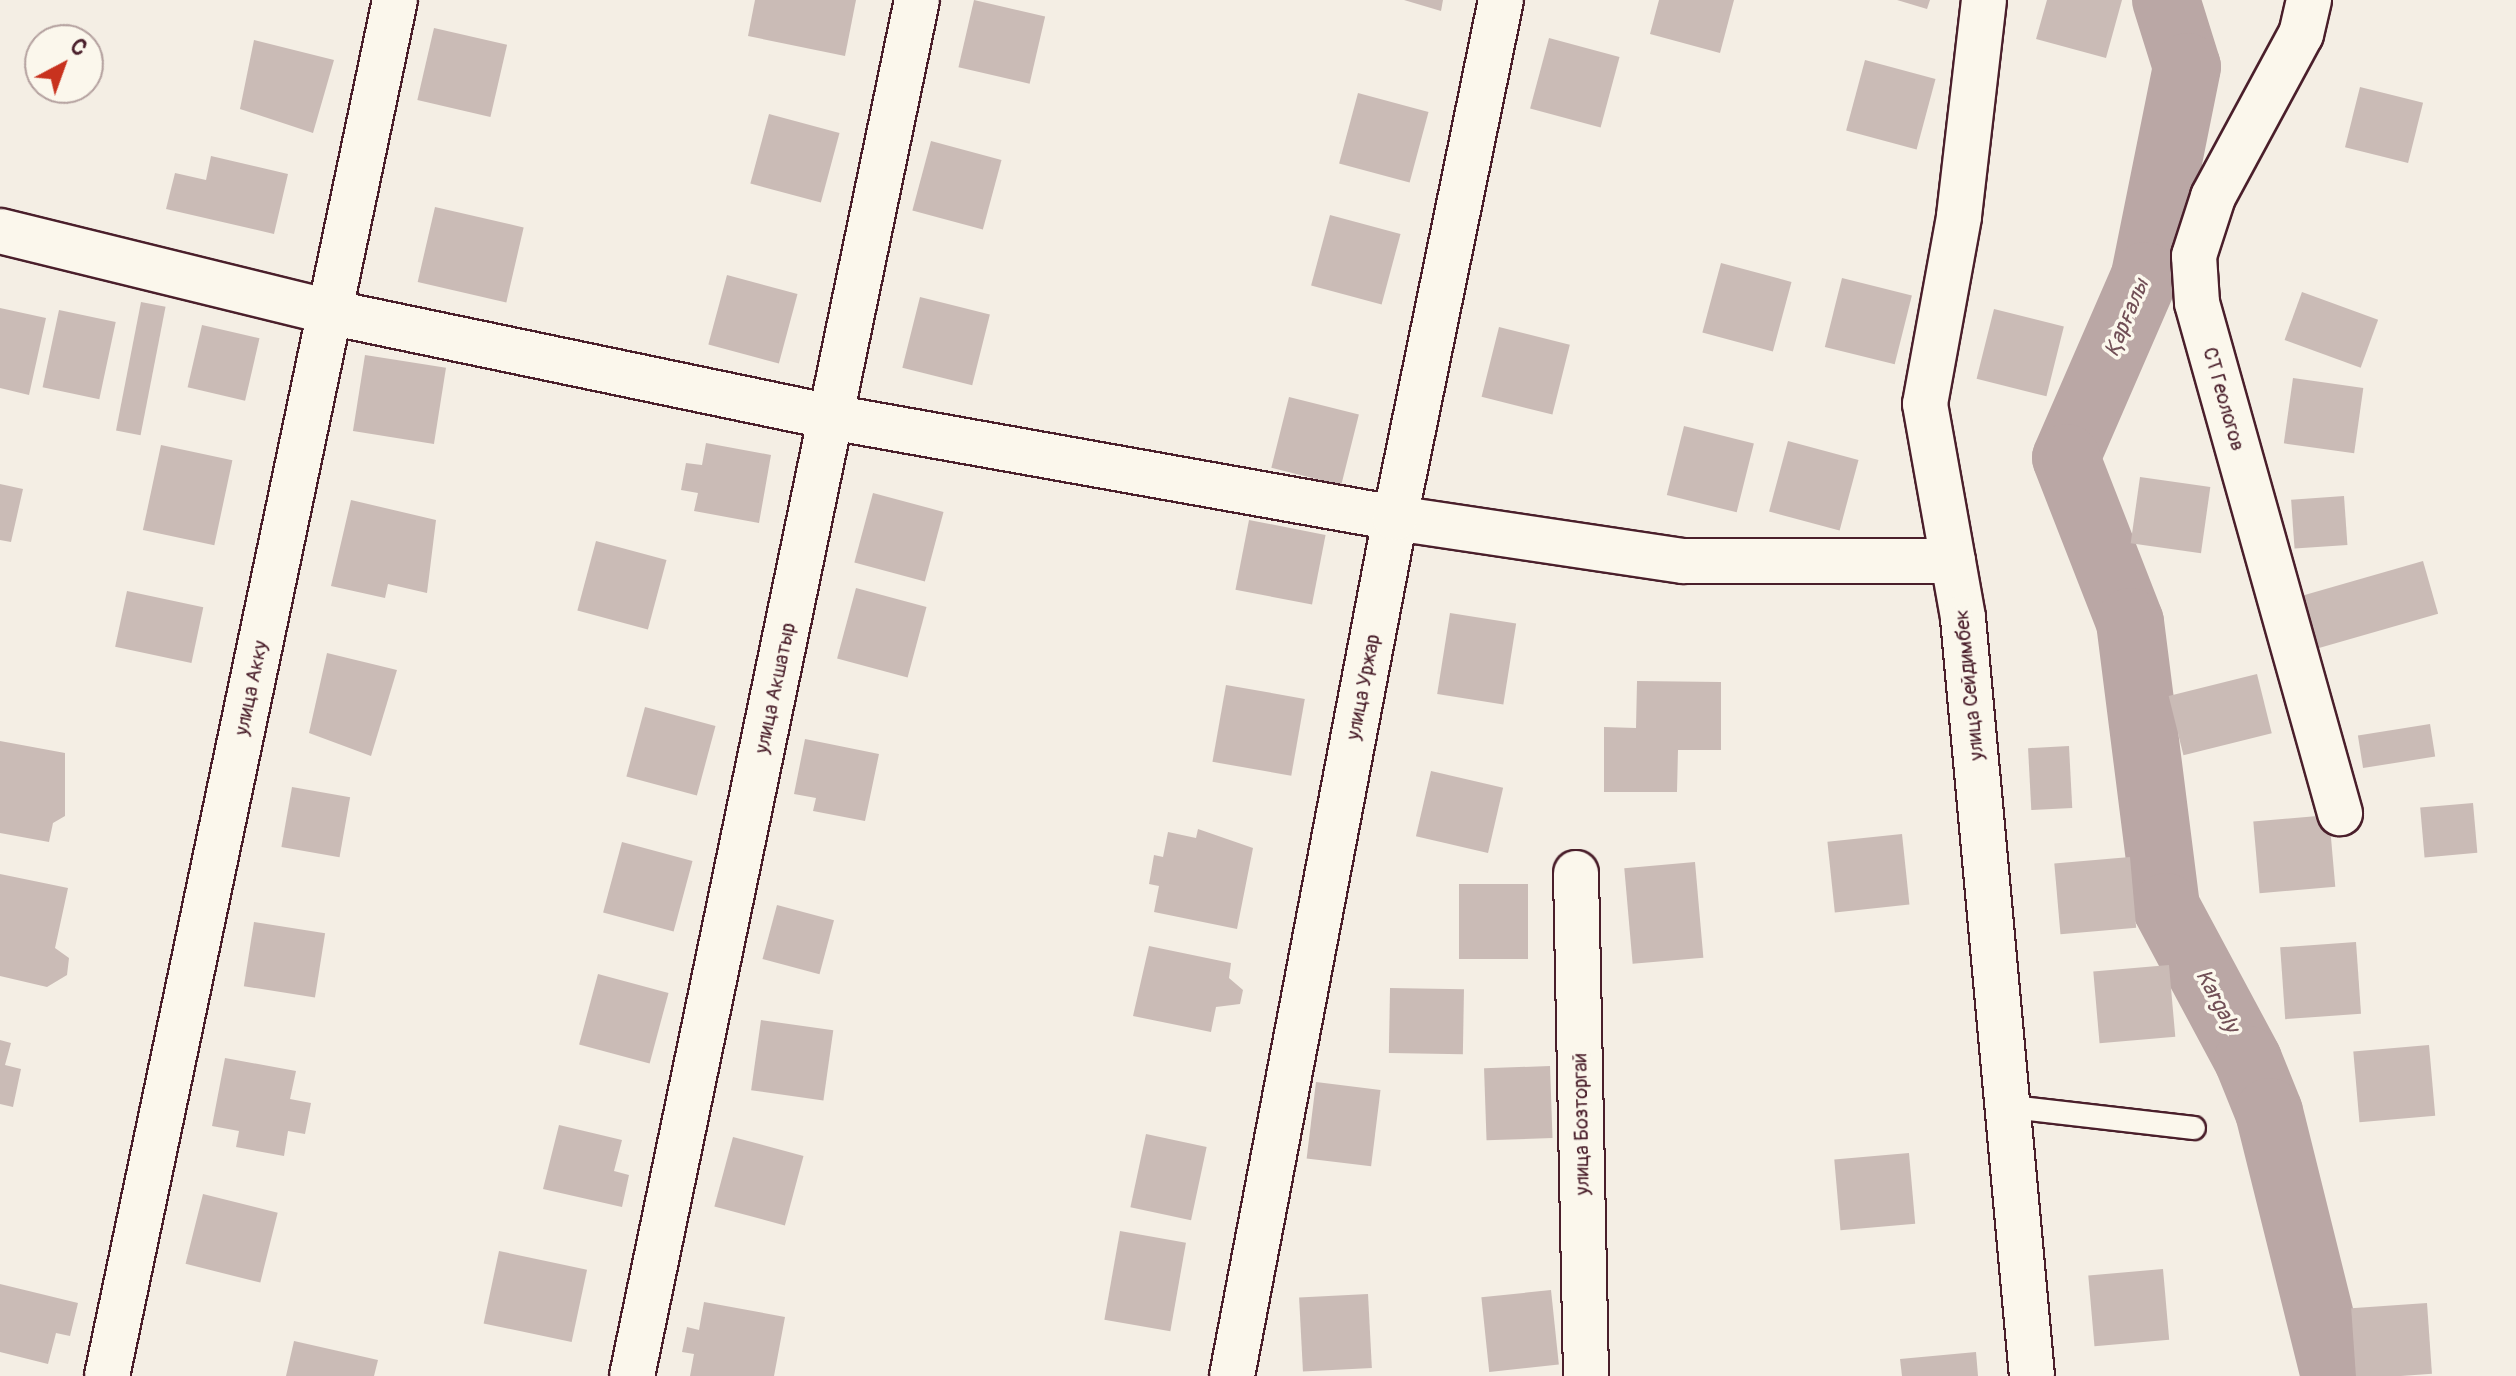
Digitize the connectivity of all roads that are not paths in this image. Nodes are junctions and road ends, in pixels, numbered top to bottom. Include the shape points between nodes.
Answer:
1 (395, 0) edge
2 (917, 0) edge
3 (1501, 0) edge
4 (1984, 0) edge
5 (2309, 0) edge
6 (0, 231) edge
7 (329, 312) junction
8 (831, 417) junction
9 (1395, 518) junction
10 (1953, 561) junction
11 (2340, 813) dead end
12 (1576, 873) dead end
13 (2012, 1107) junction
14 (2194, 1128) dead end
15 (107, 1376) edge
16 (632, 1376) edge
17 (1232, 1376) edge
18 (1586, 1376) edge
19 (2032, 1376) edge

1 - 7 street, улица Акку
2 - 8 street, улица Акшатыр
3 - 9 street, улица Уржар
4 - 10 street, улица Сейдимбек via 1959,217 1925,404
5 - 11 street, СТ Геологов via 2301,34 2213,197 2194,256 2197,303
6 - 7 street
7 - 8 street
7 - 15 street, улица Акку
8 - 9 street
8 - 16 street, улица Акшатыр
9 - 10 street via 1683,561
9 - 17 street, улица Уржар
10 - 13 street, улица Сейдимбек
12 - 18 street, улица Бозторгай
13 - 14 lane
13 - 19 street, улица Сейдимбек

